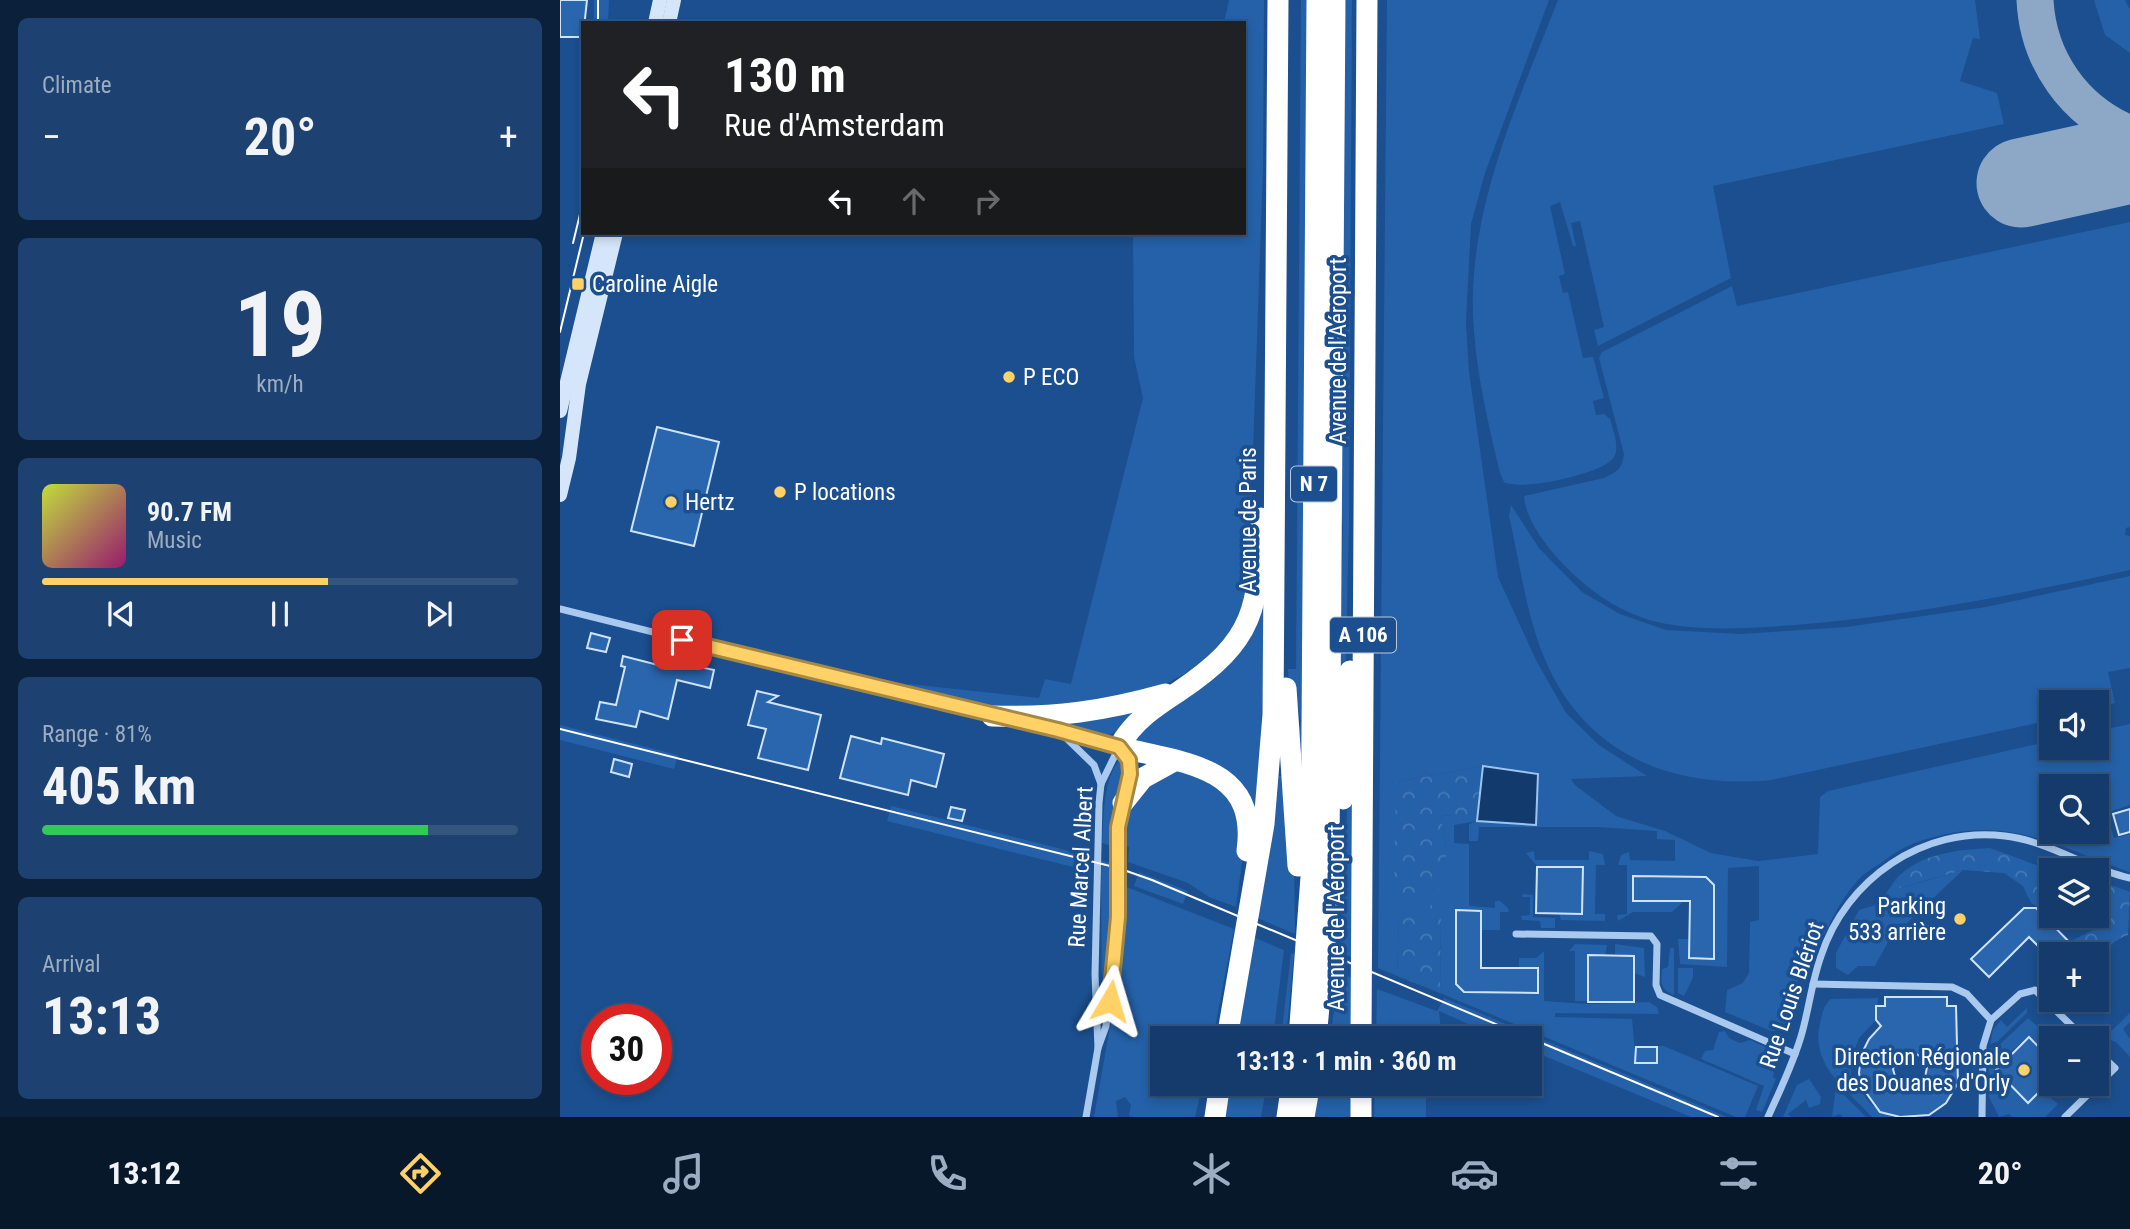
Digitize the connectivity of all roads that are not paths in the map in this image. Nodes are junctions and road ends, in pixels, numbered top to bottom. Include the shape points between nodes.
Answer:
1 (660, 0) edge
2 (674, 0) edge
3 (1278, 0) edge
4 (1317, 0) edge
5 (1335, 0) edge
6 (1367, 0) edge
7 (655, 21) edge
8 (669, 21) edge
9 (603, 235) edge
10 (616, 235) edge
11 (560, 411) edge
12 (1364, 461) junction
13 (1275, 466) junction
14 (560, 495) edge
15 (560, 609) edge
16 (1184, 688) junction
17 (992, 716) junction
18 (1058, 730) junction
19 (1119, 747) junction
20 (1174, 761) junction
21 (1101, 784) junction
22 (1123, 803) junction
23 (2130, 878) edge
24 (1516, 934) dead end
25 (1326, 935) junction
26 (1243, 940) junction
27 (1305, 969) junction
28 (1813, 984) junction
29 (1991, 1020) junction
30 (1229, 1026) edge
31 (1300, 1026) edge
32 (1317, 1026) edge
33 (1362, 1026) edge
34 (2072, 1026) edge
35 (1098, 1048) junction
36 (1795, 1054) junction
37 (1218, 1096) edge
38 (1290, 1096) edge
39 (1308, 1096) edge
40 (1361, 1096) edge
41 (2087, 1096) edge
42 (1086, 1117) edge
43 (1214, 1117) edge
44 (1287, 1117) edge
45 (1304, 1117) edge
46 (1361, 1117) edge
47 (1768, 1117) edge
48 (1982, 1117) edge
49 (2066, 1117) edge

1 - 7 street
2 - 8 street
3 - 13 highway, Avenue de Paris
4 - 27 highway, N 7 via 1312,763
5 - 25 highway, N 7
6 - 12 highway, Avenue de l'Aéroport
9 - 11 street
10 - 14 street via 579,384
12 - 25 highway via 1354,485 1338,900
12 - 33 highway, Avenue de l'Aéroport / A 106
13 - 16 highway via 1263,487 1258,586 1250,620 1226,655
13 - 26 highway, Avenue de Paris via 1273,714 1264,824
13 - 27 highway via 1286,496 1286,699 1298,924
15 - 17 street
16 - 17 highway via 1096,712 1040,718
16 - 19 highway via 1137,722
17 - 18 street
18 - 19 street
18 - 21 street via 1094,765
19 - 20 highway
19 - 21 street, Rue Marcel Albert
19 - 22 street, Rue Marcel Albert via 1129,760 1130,774
20 - 22 highway via 1138,782
20 - 26 highway via 1219,776 1234,787 1248,814 1240,900
21 - 35 street, Rue Marcel Albert via 1095,974
22 - 35 street, Rue Marcel Albert via 1118,827 1114,971
23 - 28 street, Rue Louis Blériot via 2006,836 1943,839 1891,863 1849,901 1832,928
24 - 36 street via 1651,936 1657,944 1656,985 1661,995
25 - 32 highway, N 7
26 - 30 highway, Avenue de Paris
27 - 31 highway, N 7
28 - 29 street via 1952,987 1968,994
28 - 36 street, Rue Louis Blériot
29 - 34 street via 2020,994 2035,990
29 - 48 street via 1983,1046
35 - 42 street, Rue Marcel Albert
36 - 47 street, Rue Louis Blériot
37 - 43 highway
38 - 44 highway
39 - 45 highway
40 - 46 highway
41 - 49 street

